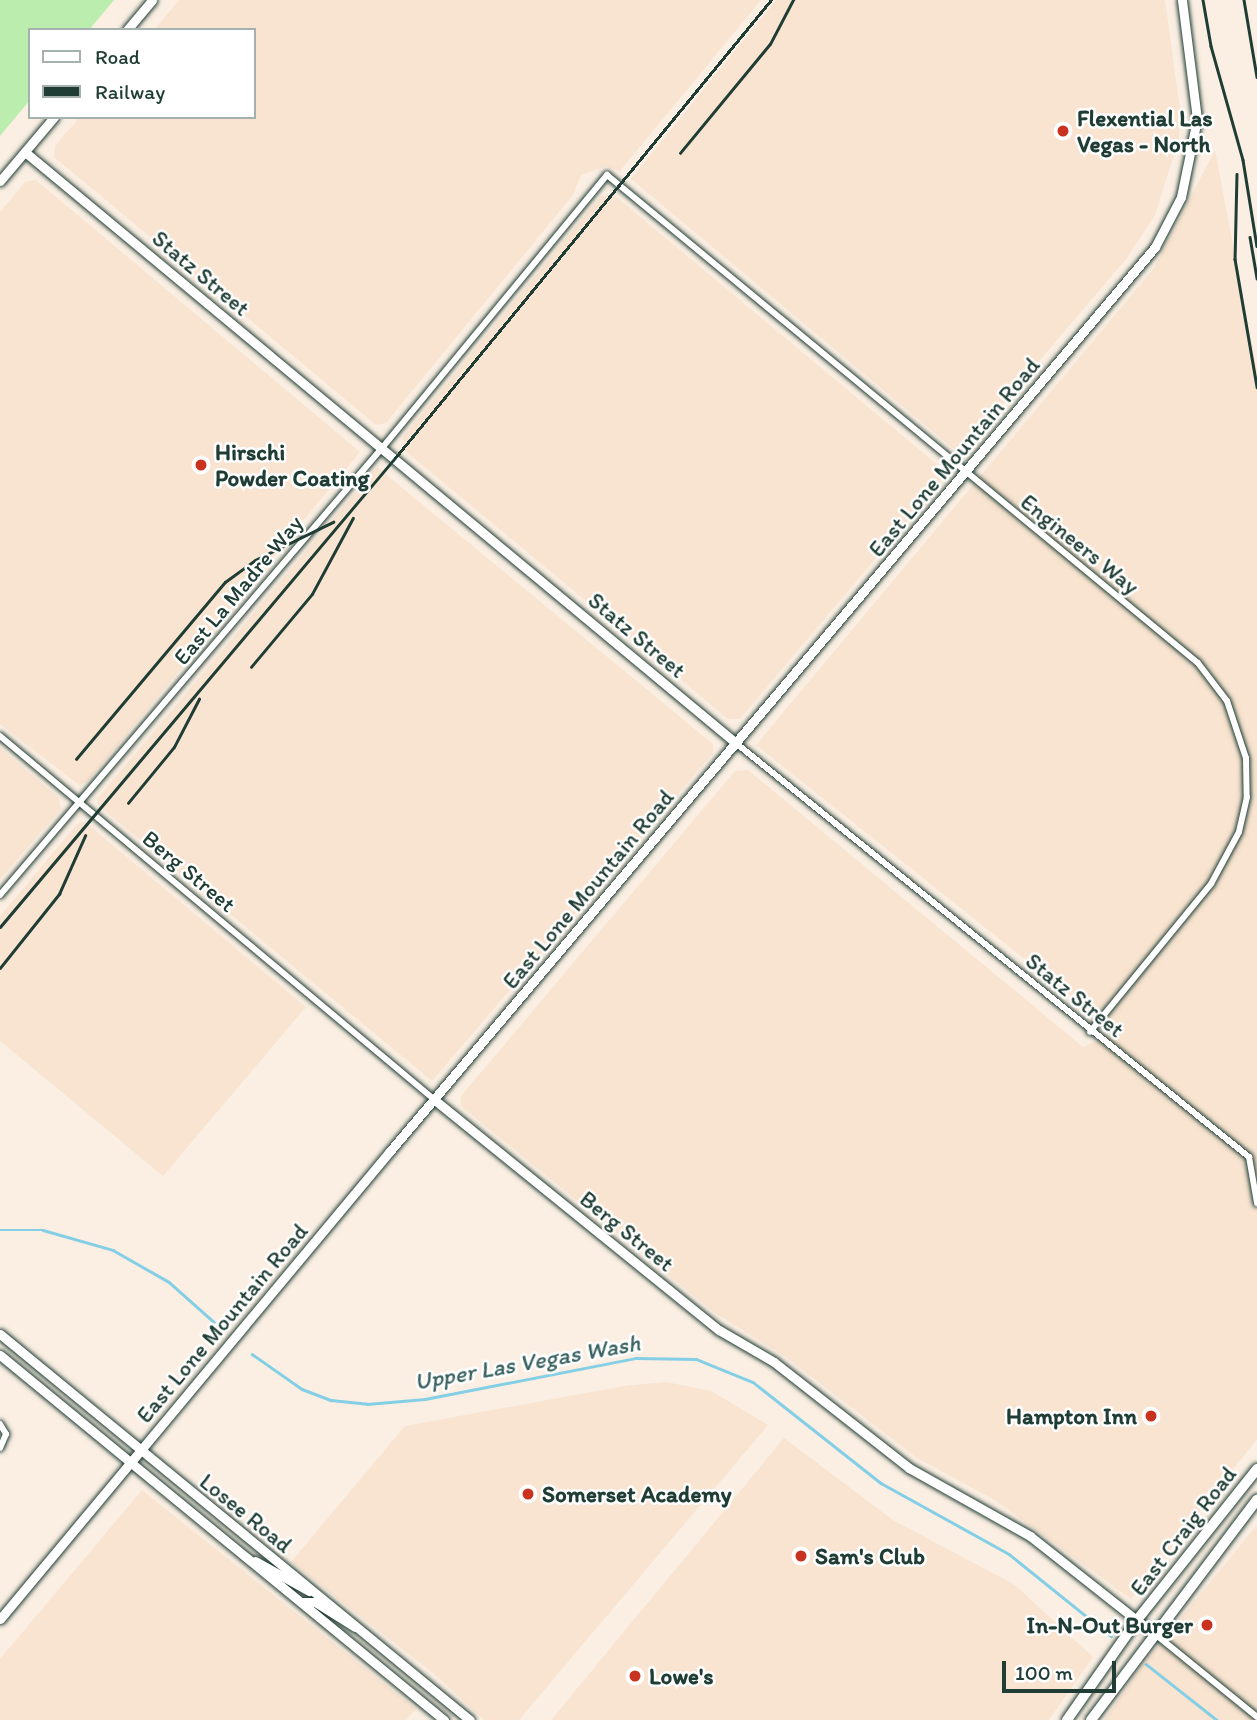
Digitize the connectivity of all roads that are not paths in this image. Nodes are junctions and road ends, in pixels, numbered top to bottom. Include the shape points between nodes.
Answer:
1 (152, 0) edge
2 (1182, 0) edge
3 (129, 28) edge
4 (52, 119) edge
5 (25, 152) junction
6 (607, 175) joint
7 (0, 181) edge
8 (382, 448) junction
9 (967, 474) junction
10 (0, 736) edge
11 (737, 744) junction
12 (80, 803) junction
13 (0, 895) edge
14 (1090, 1032) junction
15 (436, 1101) junction
16 (1257, 1203) edge
17 (0, 1334) edge
18 (0, 1354) edge
19 (0, 1424) edge
20 (0, 1448) edge
21 (140, 1451) junction
22 (131, 1462) junction
23 (1257, 1469) edge
24 (1257, 1500) edge
25 (250, 1560) junction
26 (315, 1593) junction
27 (301, 1602) junction
28 (0, 1619) edge
29 (1137, 1620) junction
30 (360, 1629) junction
31 (1153, 1633) junction
32 (1257, 1717) edge
33 (444, 1720) edge
34 (470, 1720) edge
35 (1067, 1720) edge
36 (1091, 1720) edge

1 - 3 street
2 - 9 street, East Lone Mountain Road via 1197,119 1188,174 1155,247
4 - 5 street
5 - 7 street
5 - 8 street, Statz Street
6 - 8 street, East La Madre Way
6 - 9 street, Engineers Way
8 - 11 street, Statz Street
8 - 12 street, East La Madre Way
9 - 11 street, East Lone Mountain Road
9 - 14 street, Engineers Way via 1198,663 1227,701 1246,758 1246,801 1228,858
10 - 12 street, Berg Street
11 - 14 street, Statz Street
11 - 15 street, East Lone Mountain Road
12 - 13 street, East La Madre Way
12 - 15 street, Berg Street
14 - 16 street, Statz Street via 1249,1157
15 - 21 street, East Lone Mountain Road
15 - 29 street, Berg Street via 719,1329 774,1362 909,1468 1040,1543
17 - 21 street, Losee Road
18 - 22 street, Losee Road
19 - 20 street via 6,1434
21 - 22 street, East Lone Mountain Road
21 - 26 street, Losee Road
22 - 25 street, Losee Road
22 - 28 street, East Lone Mountain Road
23 - 29 main road, East Craig Road
24 - 31 main road, East Craig Road
25 - 26 street
25 - 27 street, Losee Road
26 - 30 street, Losee Road
27 - 30 street via 315,1602 342,1623
27 - 33 street, Losee Road
29 - 31 street, Berg Street
29 - 35 main road, East Craig Road
30 - 34 street, Losee Road
31 - 32 street, Berg Street
31 - 36 main road, East Craig Road

